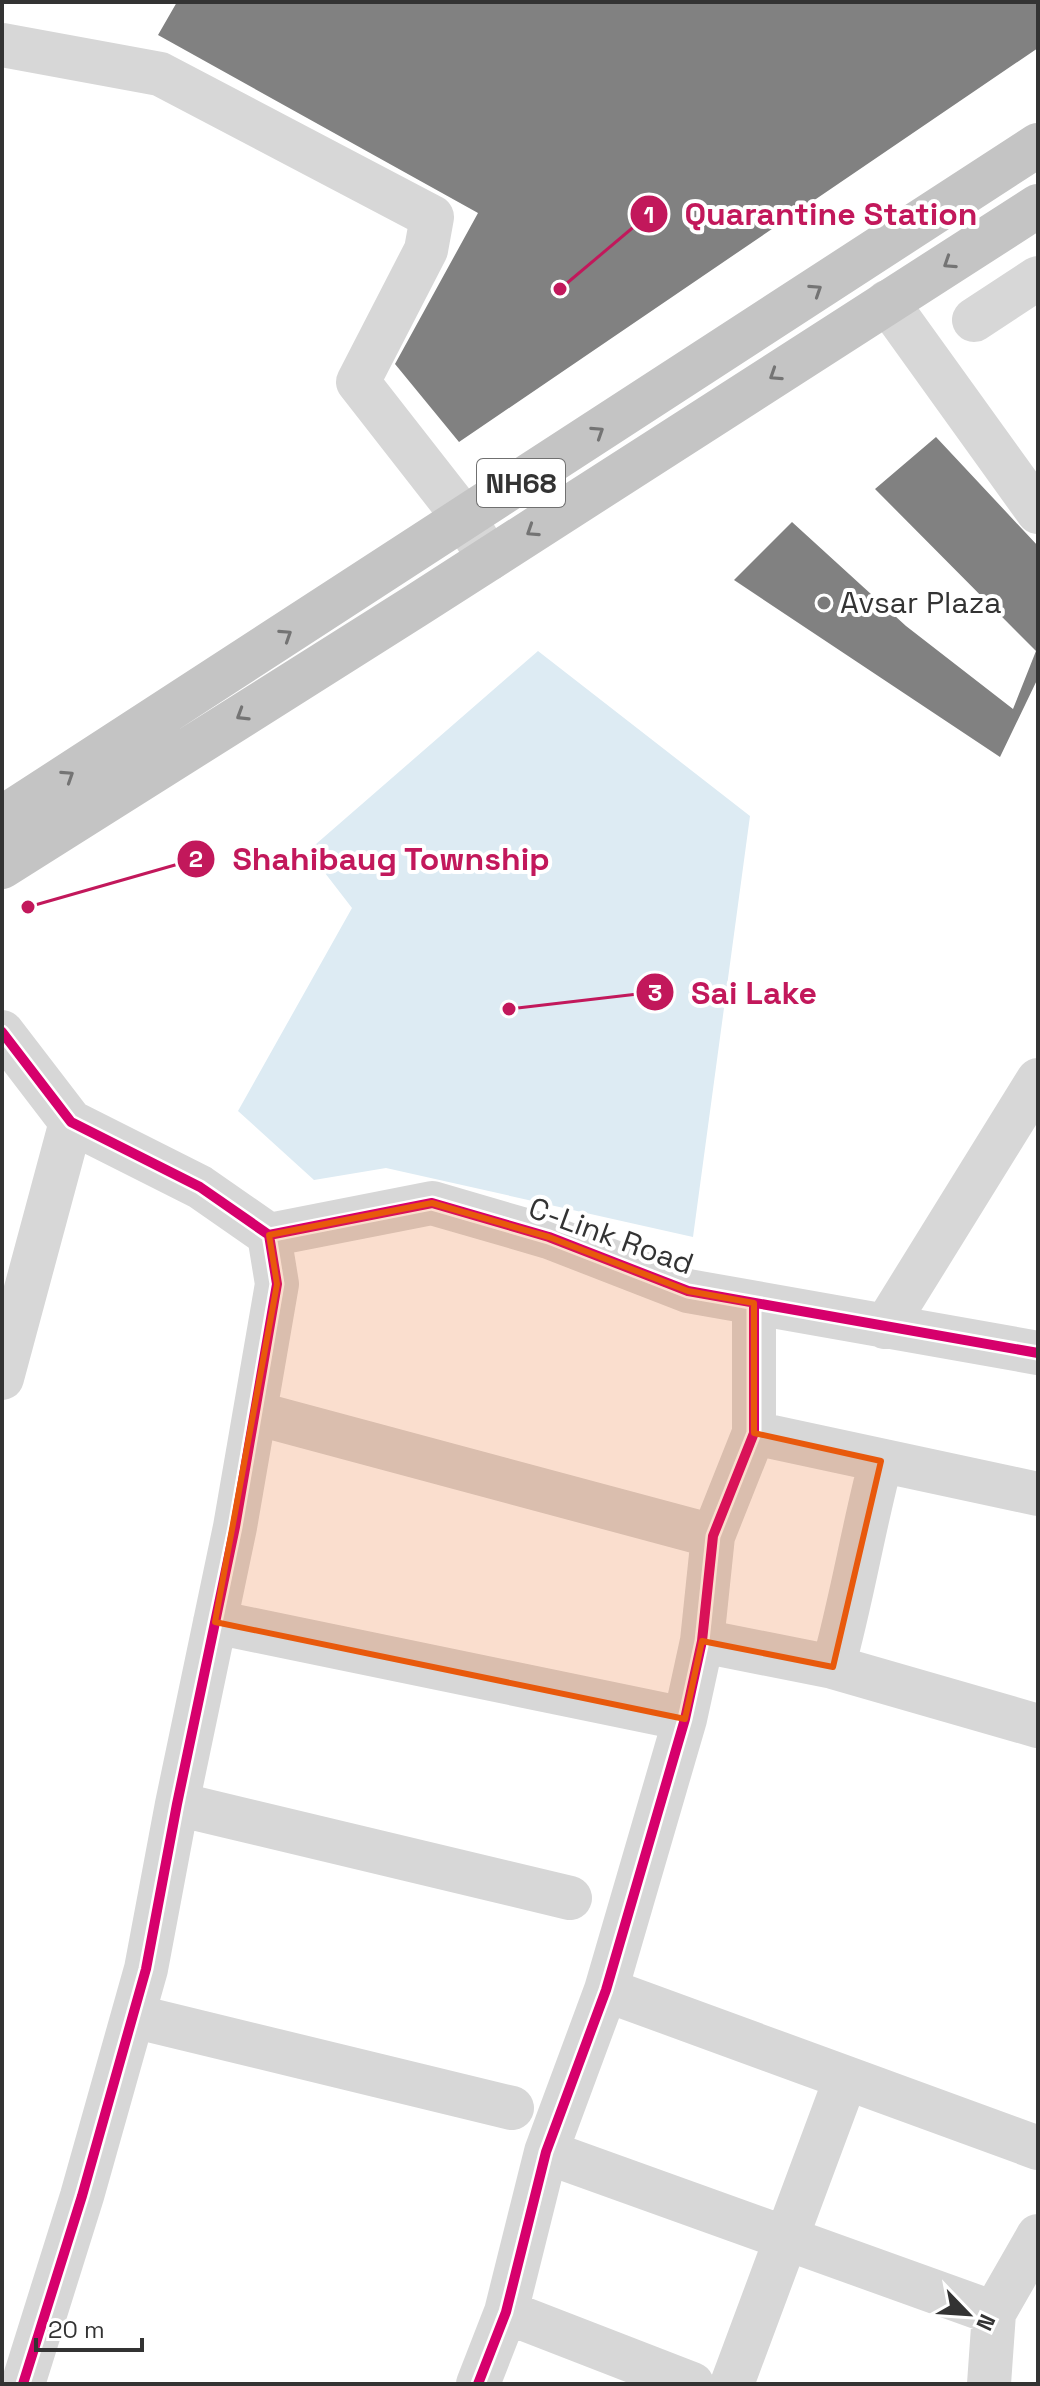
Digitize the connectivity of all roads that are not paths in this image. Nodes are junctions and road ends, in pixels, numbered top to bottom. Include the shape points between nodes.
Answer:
1 (2, 45) edge
2 (1038, 145) edge
3 (1038, 206) edge
4 (1038, 278) edge
5 (887, 302) junction
6 (974, 320) dead end
7 (1038, 512) edge
8 (465, 519) junction
9 (489, 559) junction
10 (2, 818) edge
11 (2, 867) edge
12 (2, 1032) edge
13 (1038, 1080) edge
14 (71, 1122) junction
15 (269, 1235) junction
16 (754, 1303) junction
17 (885, 1327) junction
18 (1038, 1353) edge
19 (2, 1378) edge
20 (255, 1413) junction
21 (754, 1433) junction
22 (881, 1461) junction
23 (1038, 1494) edge
24 (713, 1536) junction
25 (215, 1622) junction
26 (702, 1641) junction
27 (833, 1667) junction
28 (685, 1719) junction
29 (1038, 1726) edge
30 (177, 1804) junction
31 (570, 1898) dead end
32 (606, 1990) junction
33 (133, 2016) junction
34 (846, 2078) junction
35 (512, 2108) dead end
36 (1038, 2148) edge
37 (546, 2152) junction
38 (1038, 2236) edge
39 (786, 2238) junction
40 (506, 2312) junction
41 (994, 2313) junction
42 (23, 2384) edge
43 (478, 2384) edge
44 (692, 2384) edge
45 (732, 2384) edge
46 (989, 2384) edge

1 - 8 street via 160,74 432,217 426,250 358,382
8 -> 2 highway, NH68
3 -> 5 highway, NH68
4 - 6 street
5 - 7 street
5 -> 9 highway, NH68
8 - 9 street
10 -> 8 highway, NH68
9 -> 11 highway, NH68
12 - 14 street
13 - 17 street
14 - 15 street via 200,1187
14 - 19 street
15 - 16 street, C-Link Road via 432,1203 549,1237 688,1291
15 - 20 street via 277,1284
16 - 17 street, C-Link Road
16 - 21 street
17 - 18 street, C-Link Road
20 - 24 street
20 - 25 street
21 - 22 street
21 - 24 street
22 - 23 street
22 - 27 street
24 - 26 street
25 - 28 street
25 - 30 street
26 - 27 street
26 - 28 street
27 - 29 street
28 - 32 street
30 - 31 street
30 - 33 street
32 - 34 street
32 - 37 street
33 - 35 street
33 - 42 street
34 - 36 street
34 - 39 street
37 - 39 street
37 - 40 street
38 - 41 street
39 - 41 street
39 - 45 street
40 - 43 street
40 - 44 street
41 - 46 street

